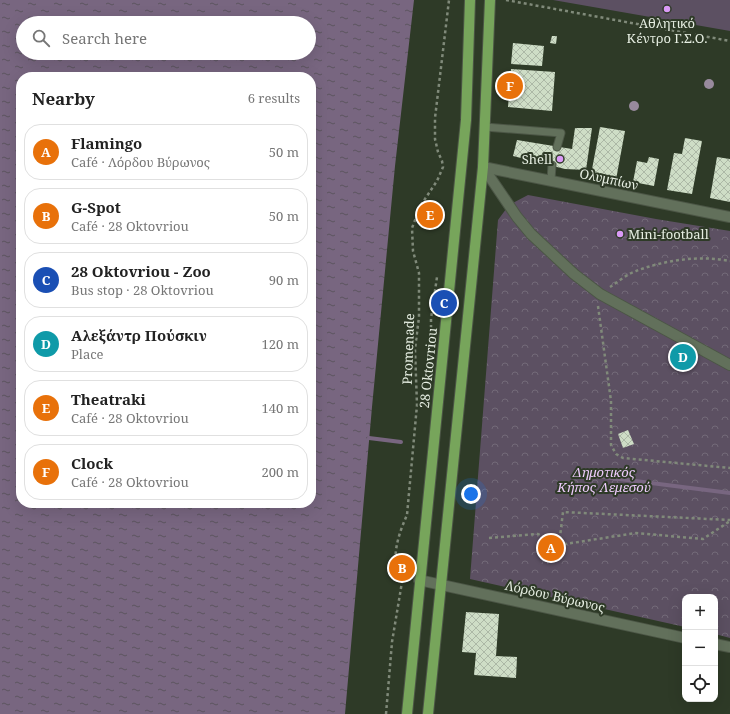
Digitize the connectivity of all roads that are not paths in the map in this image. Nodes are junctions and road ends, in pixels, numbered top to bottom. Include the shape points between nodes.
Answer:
1 (470, 0) edge
2 (490, 0) edge
3 (485, 127) junction
4 (557, 147) dead end
5 (552, 165) dead end
6 (483, 167) junction
7 (551, 180) junction
8 (730, 217) edge
9 (730, 365) edge
10 (419, 580) junction
11 (441, 583) junction
12 (682, 637) edge
13 (718, 645) edge
14 (730, 647) edge
15 (406, 714) edge
16 (428, 714) edge

1 - 10 main road, 28 Oktovriou via 466,120
2 - 3 main road
3 - 4 lane via 561,133
3 - 6 main road
5 - 7 lane
6 - 7 street, Ολυμπίων
6 - 9 street via 531,234 574,274 600,294
6 - 11 main road
7 - 8 street, Ολυμπίων
10 - 11 street, Λόρδου Βύρωνος
10 - 15 main road, 28 Oktovriou
11 - 12 street, Λόρδου Βύρωνος
11 - 16 main road
13 - 14 street

